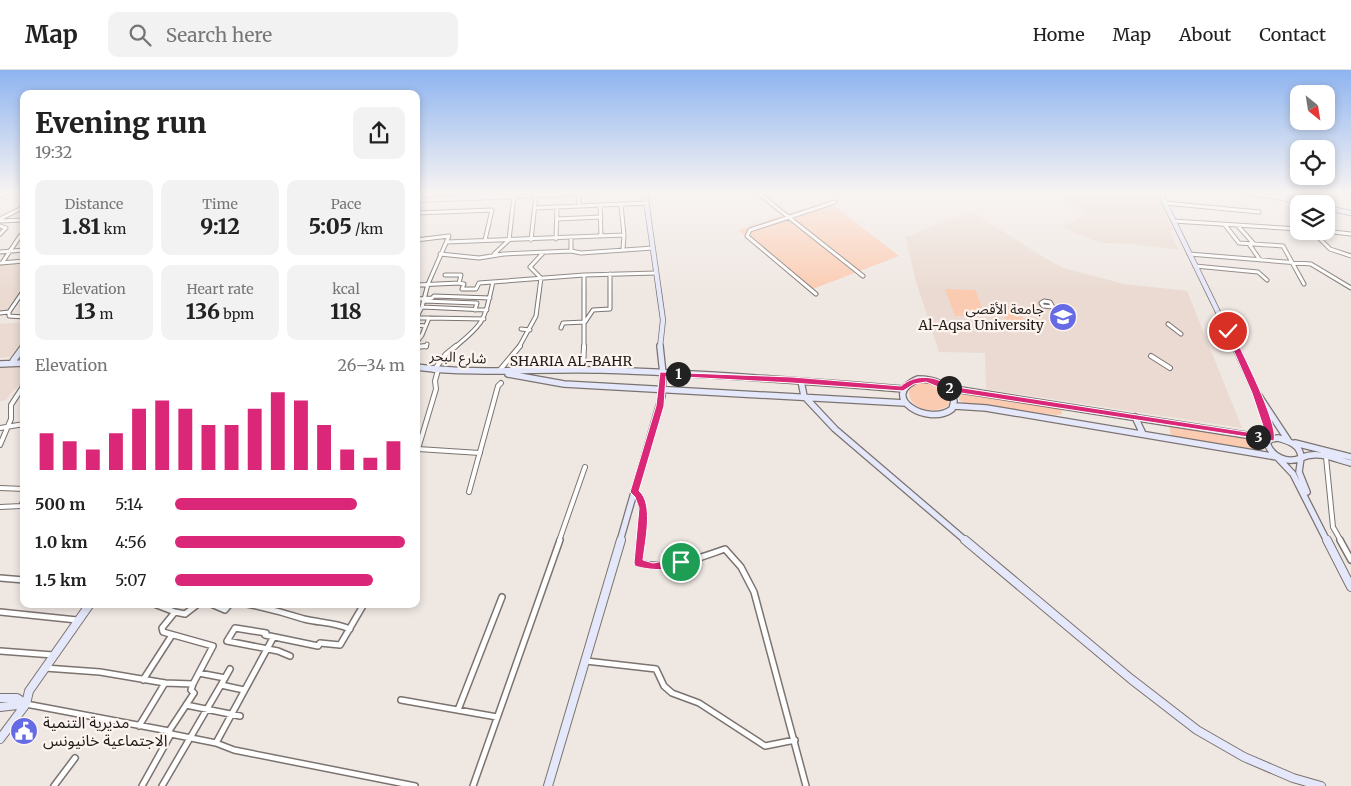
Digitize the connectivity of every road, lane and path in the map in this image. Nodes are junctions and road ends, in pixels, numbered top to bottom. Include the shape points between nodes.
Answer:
1 (1, 226) edge
2 (488, 226) edge
3 (511, 226) edge
4 (533, 226) edge
5 (557, 226) edge
6 (600, 226) edge
7 (623, 226) edge
8 (650, 226) edge
9 (761, 226) edge
10 (801, 226) edge
11 (1176, 226) edge
12 (1226, 226) edge
13 (1238, 226) edge
14 (1246, 226) edge
15 (1290, 229) edge
16 (1335, 232) edge
17 (0, 234) edge
18 (1351, 234) edge
19 (624, 235) junction
20 (20, 236) dead end
21 (601, 236) junction
22 (571, 238) junction
23 (556, 239) junction
24 (420, 240) edge
25 (485, 240) junction
26 (509, 240) junction
27 (531, 240) junction
28 (1321, 240) edge
29 (447, 242) junction
30 (1249, 244) junction
31 (1254, 244) junction
32 (652, 248) junction
33 (623, 249) junction
34 (20, 250) edge
35 (11, 251) junction
36 (571, 251) junction
37 (0, 252) edge
38 (542, 253) junction
39 (440, 254) junction
40 (504, 254) junction
41 (1189, 254) junction
42 (1351, 256) edge
43 (1260, 260) junction
44 (20, 261) edge
45 (1292, 262) junction
46 (1, 263) edge
47 (1195, 266) junction
48 (656, 273) junction
49 (610, 274) junction
50 (445, 275) dead end
51 (584, 275) junction
52 (863, 276) dead end
53 (541, 278) junction
54 (1267, 280) dead end
55 (493, 282) junction
56 (459, 283) junction
57 (420, 284) edge
58 (428, 284) junction
59 (1304, 284) dead end
60 (1351, 288) edge
61 (816, 294) dead end
62 (20, 295) edge
63 (18, 298) joint
64 (490, 298) junction
65 (420, 300) edge
66 (423, 300) junction
67 (422, 307) junction
68 (475, 310) junction
69 (487, 310) junction
70 (420, 311) edge
71 (9, 312) junction
72 (0, 313) edge
73 (20, 317) edge
74 (420, 318) edge
75 (429, 318) junction
76 (484, 319) junction
77 (585, 322) junction
78 (1168, 324) dead end
79 (420, 325) edge
80 (425, 326) junction
81 (561, 328) dead end
82 (520, 329) dead end
83 (530, 330) junction
84 (1182, 334) dead end
85 (420, 337) edge
86 (427, 344) dead end
87 (420, 346) edge
88 (20, 351) edge
89 (1151, 356) dead end
90 (13, 361) junction
91 (20, 361) edge
92 (20, 361) edge
93 (0, 363) edge
94 (420, 367) edge
95 (1170, 368) dead end
96 (436, 370) junction
97 (583, 370) junction
98 (498, 372) junction
99 (662, 374) junction
100 (801, 381) junction
101 (501, 383) dead end
102 (948, 388) junction
103 (662, 389) junction
104 (903, 389) junction
105 (20, 390) edge
106 (1256, 393) junction
107 (804, 396) junction
108 (905, 403) junction
109 (955, 406) junction
110 (1135, 417) junction
111 (20, 425) edge
112 (8, 427) junction
113 (0, 428) edge
114 (1143, 434) junction
115 (1271, 439) junction
116 (420, 442) edge
117 (1290, 442) junction
118 (0, 445) edge
119 (420, 449) edge
120 (480, 453) junction
121 (1351, 456) edge
122 (1277, 457) junction
123 (1326, 457) junction
124 (1301, 458) junction
125 (1351, 463) edge
126 (585, 467) dead end
127 (0, 488) edge
128 (20, 489) edge
129 (470, 492) dead end
130 (634, 492) junction
131 (20, 506) edge
132 (0, 507) edge
133 (1314, 511) junction
134 (1351, 560) edge
135 (0, 578) edge
136 (20, 580) edge
137 (1351, 587) edge
138 (502, 597) dead end
139 (87, 608) edge
140 (171, 608) edge
141 (193, 608) edge
142 (265, 608) edge
143 (362, 608) edge
144 (174, 612) junction
145 (1, 613) edge
146 (79, 620) junction
147 (350, 629) junction
148 (172, 636) junction
149 (272, 638) junction
150 (265, 650) junction
151 (0, 651) edge
152 (53, 655) junction
153 (290, 656) dead end
154 (586, 661) junction
155 (45, 668) junction
156 (230, 669) dead end
157 (199, 673) junction
158 (225, 678) junction
159 (143, 680) junction
160 (165, 682) junction
161 (193, 684) junction
162 (221, 685) junction
163 (244, 690) junction
164 (0, 698) edge
165 (401, 700) dead end
166 (26, 704) junction
167 (186, 705) junction
168 (0, 707) edge
169 (206, 709) junction
170 (458, 710) junction
171 (232, 714) junction
172 (240, 716) dead end
173 (497, 717) junction
174 (139, 726) junction
175 (170, 733) junction
176 (1, 737) edge
177 (189, 738) junction
178 (795, 740) junction
179 (216, 743) junction
180 (75, 758) dead end
181 (54, 786) edge
182 (142, 786) edge
183 (162, 786) edge
184 (415, 786) edge
185 (473, 786) edge
186 (548, 786) edge
187 (806, 786) edge
188 (1321, 786) edge

1 - 17 street via 6,228
2 - 25 street
3 - 26 street
4 - 27 street
5 - 23 street
6 - 21 street
7 - 19 street
8 - 32 main road
9 - 61 street via 750,230 748,236
10 - 52 street
11 - 41 main road
12 - 30 street via 1239,243
13 - 31 street
14 - 15 street
16 - 18 street
19 - 21 street
19 - 33 street
20 - 35 street
21 - 22 street
22 - 23 street
22 - 36 street
23 - 27 street
24 - 29 street via 449,236
25 - 26 street
25 - 29 street
26 - 27 street
26 - 40 street via 494,254
28 - 42 street via 1332,250
29 - 39 street
30 - 31 street
30 - 43 street
31 - 45 street via 1283,246
32 - 33 street
32 - 48 main road
33 - 36 street
34 - 35 street
35 - 37 street
35 - 46 street
36 - 38 street
38 - 40 street
38 - 53 street via 530,267
39 - 40 street via 472,258
39 - 58 street
41 - 43 street
41 - 47 main road
43 - 45 street
44 - 46 street
45 - 59 street
45 - 60 street via 1315,265
47 - 54 street via 1258,272
47 - 106 main road
48 - 49 street
48 - 99 main road via 663,320 659,341
49 - 51 street
49 - 77 street via 610,309 594,310
50 - 56 street via 461,276
51 - 53 street
51 - 77 street
53 - 55 street
53 - 83 street via 538,311
55 - 56 street via 478,283 476,289 462,289 464,284
55 - 64 street
56 - 58 street
57 - 58 street
58 - 66 street
62 - 63 street
63 - 71 street
64 - 66 street via 434,296
64 - 69 street
65 - 66 street
66 - 67 street
66 - 68 street via 477,303
67 - 68 street
67 - 70 street
68 - 69 street
69 - 76 street
71 - 72 street
71 - 73 street via 9,316
74 - 75 street
75 - 76 street
75 - 80 street
76 - 96 street via 446,354
77 - 81 street via 563,323
77 - 97 street
78 - 84 street
79 - 80 street
80 - 85 street
82 - 83 street
83 - 98 street via 515,354
86 - 87 street via 426,347
88 - 90 main road
89 - 95 street
90 - 91 main road
90 - 93 main road
92 - 93 main road
94 - 96 main road, شارع البحر
96 - 98 main road, شارع البحر
96 - 116 street via 436,389
97 - 98 main road, SHARIA AL-BAHR
97 - 99 main road, SHARIA AL-BAHR
98 - 103 main road, SHARIA AL-BAHR via 550,383
99 - 100 main road, SHARIA AL-BAHR
99 - 103 main road
100 - 104 main road, SHARIA AL-BAHR
100 - 107 main road
101 - 120 street
102 - 104 main road via 926,379 912,381
102 - 109 main road via 956,400
102 - 110 main road
103 - 107 main road, SHARIA AL-BAHR
103 - 130 main road
104 - 108 main road
105 - 112 street via 10,404
106 - 115 main road
106 - 117 main road
107 - 108 main road, SHARIA AL-BAHR
107 - 188 main road via 835,429 885,473 1197,730 1244,757
108 - 109 main road via 929,416 945,415
109 - 114 main road via 986,408
110 - 114 main road
110 - 115 main road
111 - 112 street
112 - 113 street
112 - 118 street
114 - 122 main road
115 - 117 main road
115 - 122 main road via 1267,443
117 - 121 main road
117 - 124 main road via 1301,452
119 - 120 street
120 - 129 street
122 - 124 main road via 1294,461
122 - 133 main road via 1291,470
123 - 124 main road via 1306,454
123 - 125 main road
123 - 134 street via 1333,528
124 - 133 main road via 1299,472
126 - 173 street
127 - 128 street
130 - 154 main road
130 - 178 street via 643,508 638,563 666,566 725,550 741,567 754,592
131 - 132 street
133 - 137 main road
135 - 136 street
138 - 170 street
139 - 146 main road
140 - 144 street
141 - 144 street via 186,614
142 - 147 street via 304,619 337,623
143 - 147 street
144 - 148 street via 162,628
145 - 146 street
146 - 152 main road
147 - 149 street via 340,645 320,643 318,646
148 - 157 street via 213,646
148 - 159 street
149 - 150 street
149 - 150 street via 266,633 235,628 227,641
150 - 153 street
150 - 163 street
151 - 152 street
152 - 155 main road
154 - 178 street via 656,669 664,686 672,693 699,703 765,746
154 - 186 main road
155 - 159 street via 100,672
155 - 166 main road via 29,691
156 - 158 street
157 - 158 street
157 - 161 street
158 - 162 street
159 - 160 street
160 - 161 street
160 - 174 street
161 - 167 street via 191,690 194,693
162 - 163 street
162 - 169 street
163 - 171 street
164 - 166 main road via 17,698
165 - 170 street
166 - 168 main road
166 - 174 street
166 - 176 main road
167 - 169 street
167 - 175 street
169 - 171 street
169 - 177 street
170 - 173 street
171 - 172 street
171 - 179 street
173 - 185 street
174 - 175 street
175 - 177 street
175 - 182 street
177 - 179 street
177 - 183 street
178 - 187 street
179 - 184 street via 294,763
180 - 181 street

